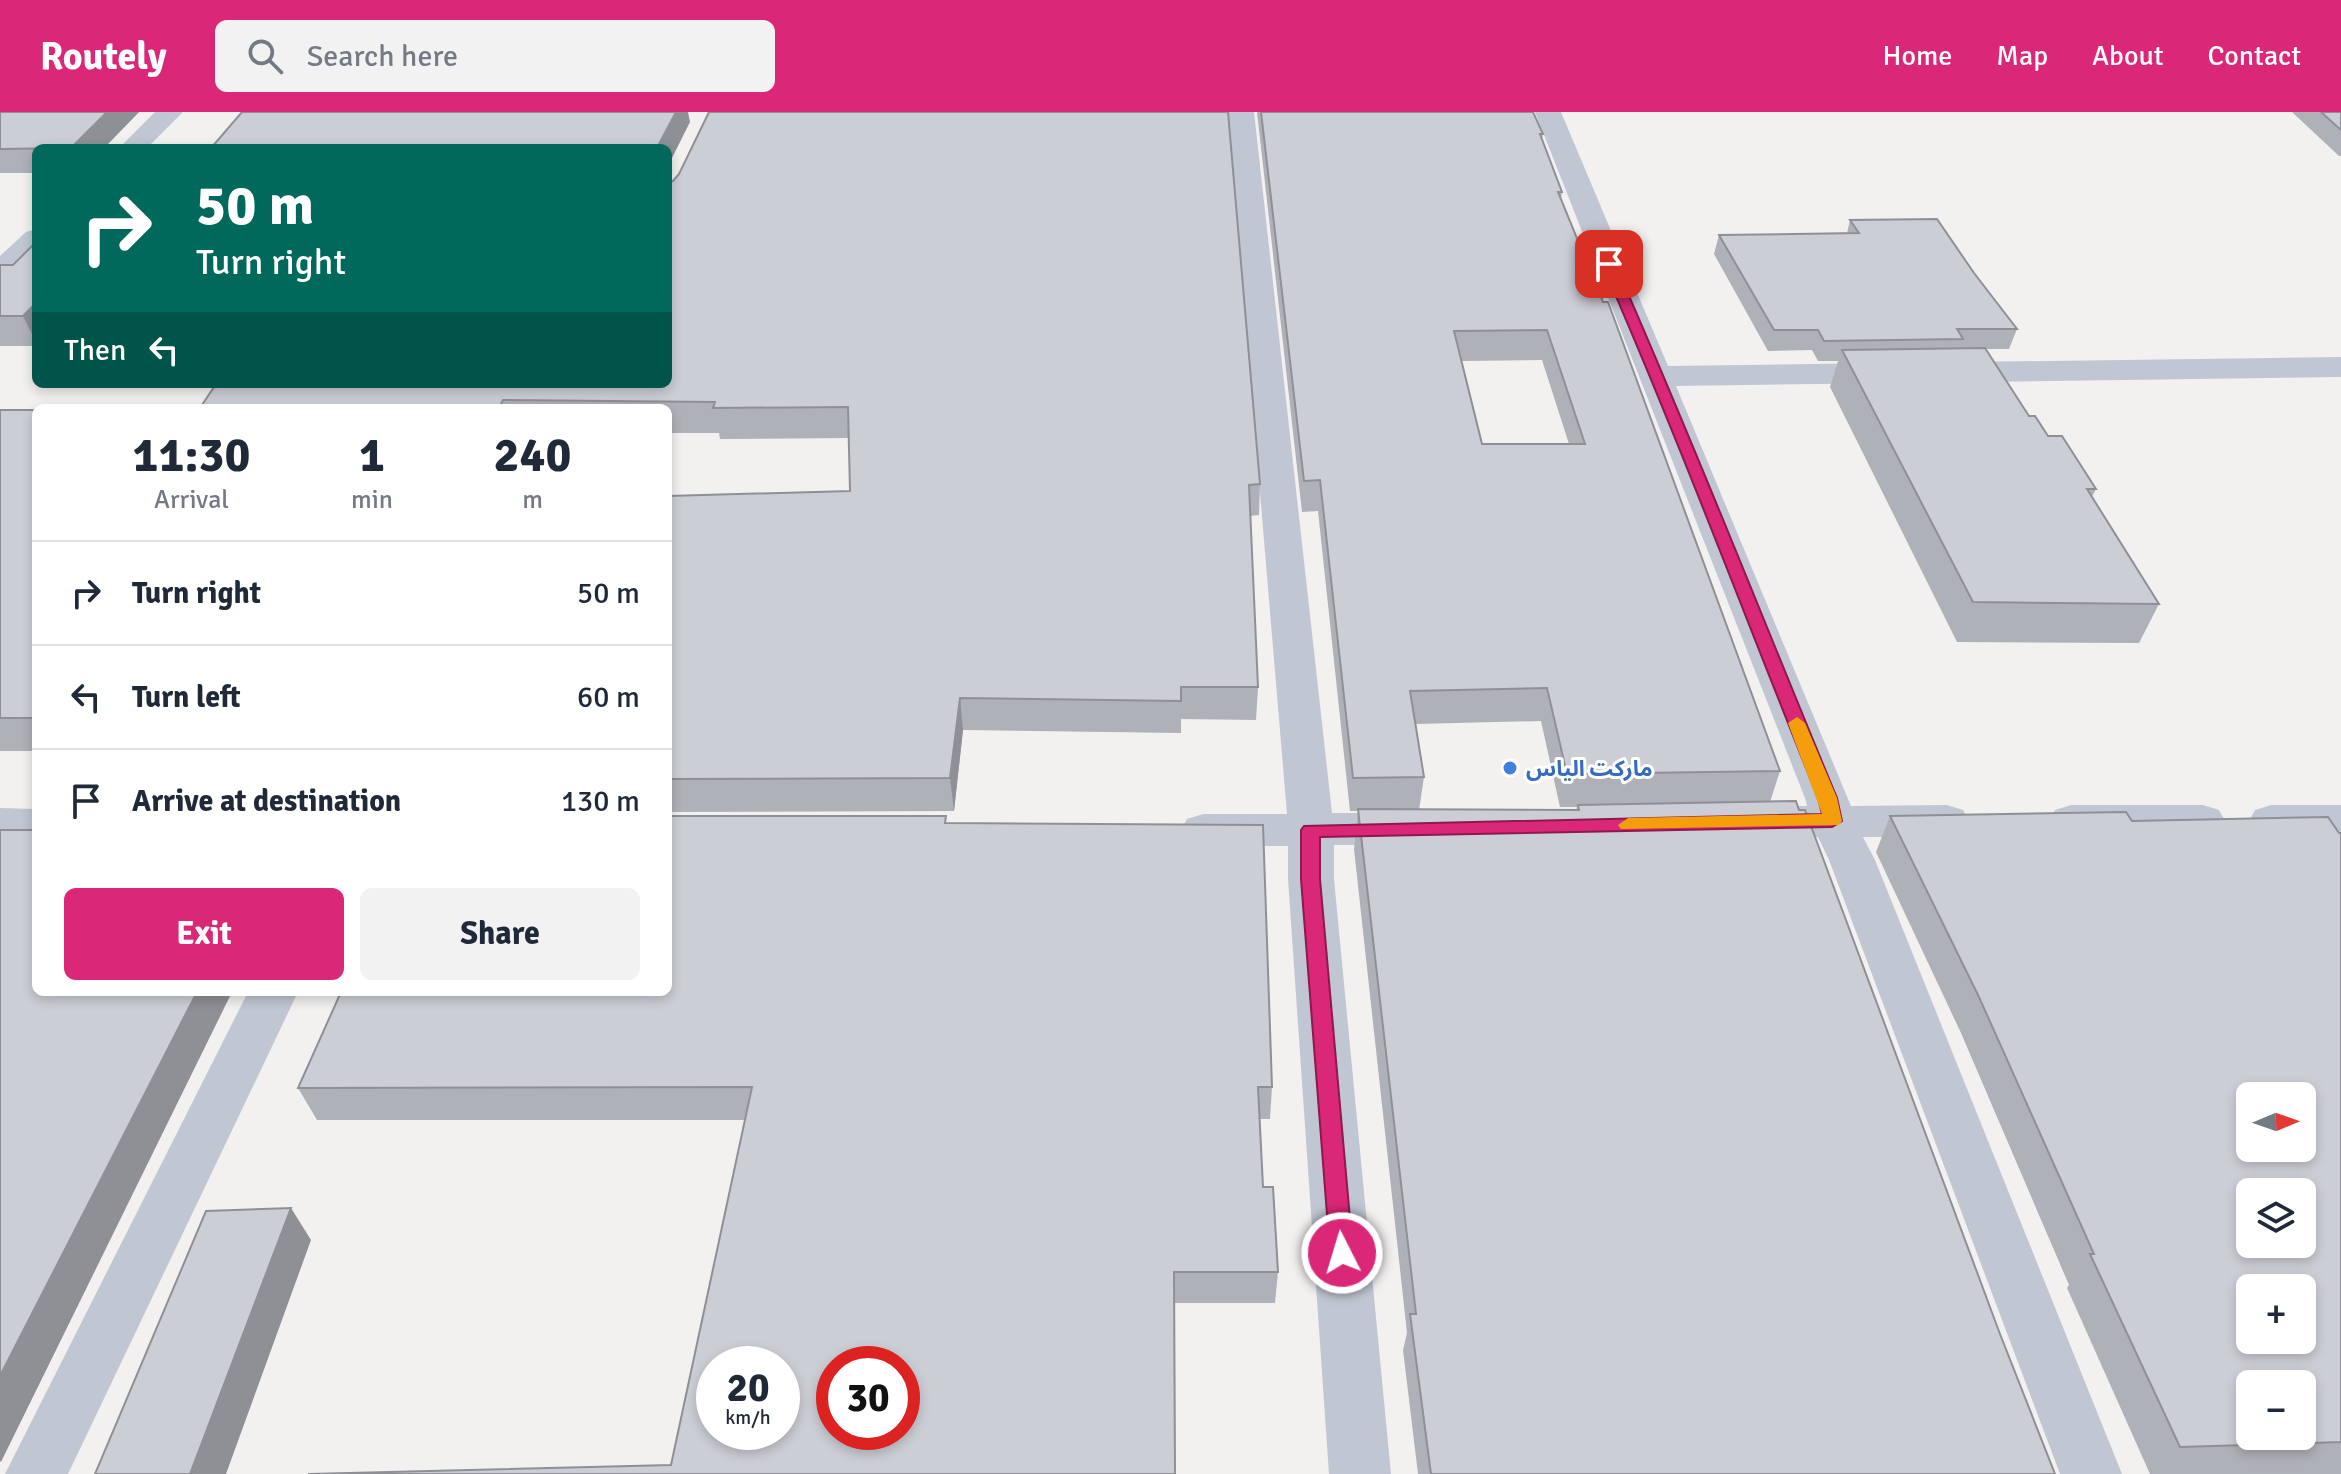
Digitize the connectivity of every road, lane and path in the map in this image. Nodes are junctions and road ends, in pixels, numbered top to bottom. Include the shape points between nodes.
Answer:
1 (170, 112) edge
2 (1241, 112) edge
3 (1548, 112) edge
4 (136, 144) edge
5 (32, 242) edge
6 (0, 272) edge
7 (2341, 367) edge
8 (1658, 376) junction
9 (1832, 821) junction
10 (2341, 821) edge
11 (1706, 823) edge
12 (0, 824) edge
13 (32, 825) edge
14 (1453, 828) edge
15 (1170, 830) edge
16 (1311, 830) junction
17 (271, 996) edge
18 (36, 1474) edge
19 (1360, 1474) edge
20 (2091, 1474) edge

1 - 4 street
2 - 16 street
3 - 8 street
5 - 6 street
7 - 8 street
8 - 9 street
9 - 10 street
9 - 11 street
9 - 20 street via 1852,860
12 - 13 street
14 - 16 street
15 - 16 street
16 - 19 street
17 - 18 street

